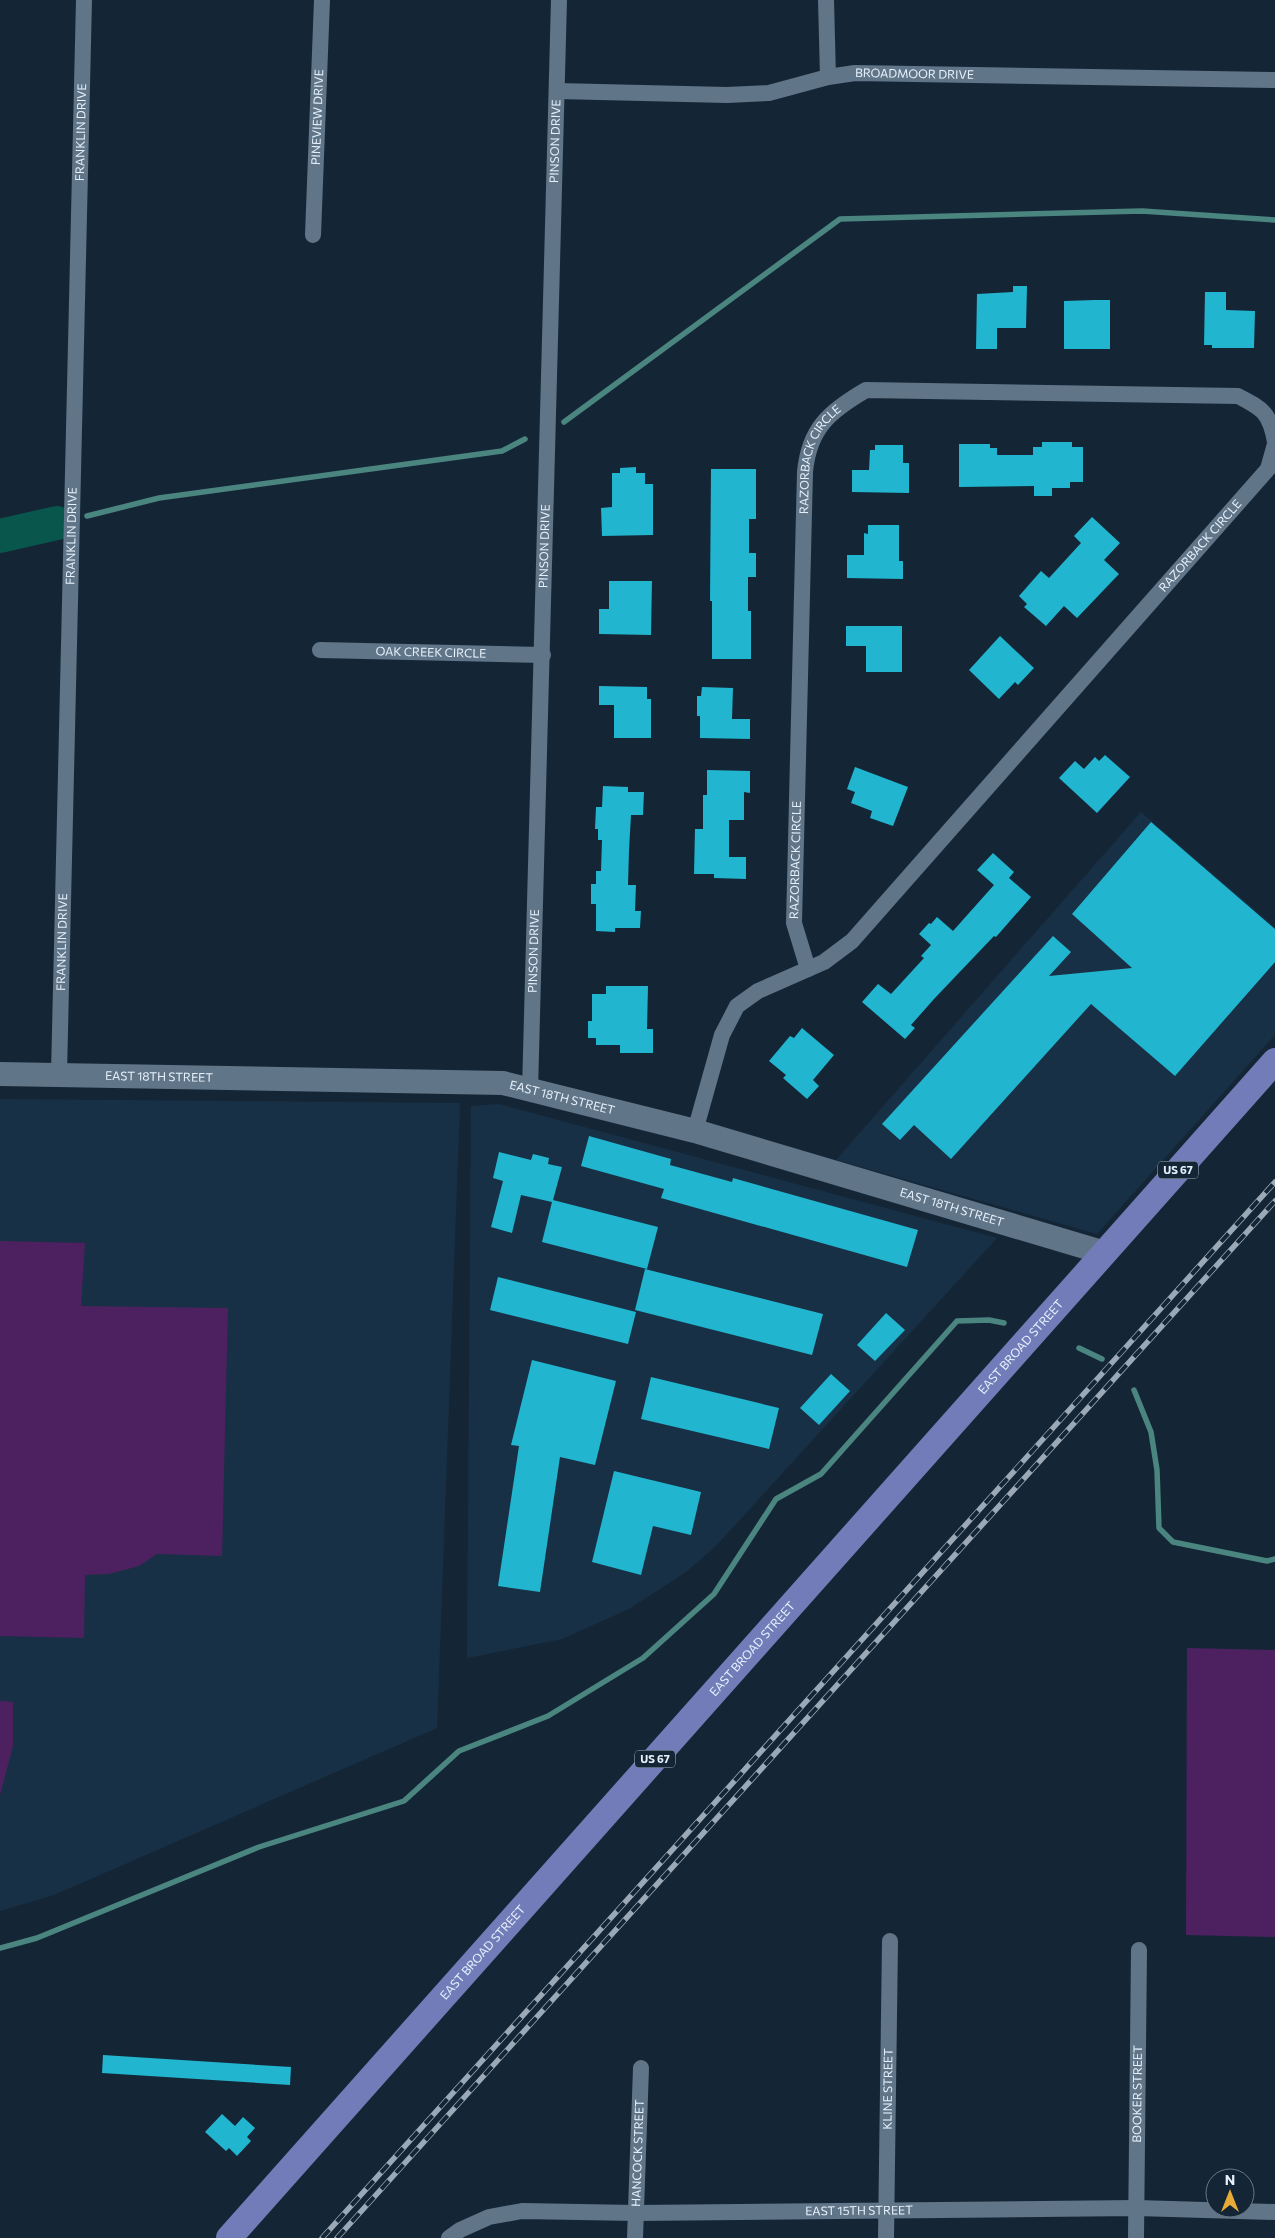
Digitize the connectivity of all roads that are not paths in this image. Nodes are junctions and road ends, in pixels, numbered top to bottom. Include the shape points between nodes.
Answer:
1 (84, 0) edge
2 (322, 0) edge
3 (560, 0) edge
4 (826, 0) edge
5 (828, 77) junction
6 (1275, 80) edge
7 (557, 91) junction
8 (313, 235) dead end
9 (1275, 437) edge
10 (320, 650) dead end
11 (543, 655) junction
12 (808, 969) junction
13 (1275, 1061) edge
14 (0, 1074) edge
15 (59, 1074) junction
16 (530, 1091) junction
17 (694, 1131) junction
18 (1105, 1253) junction
19 (890, 1941) dead end
20 (1139, 1950) dead end
21 (641, 2068) dead end
22 (1136, 2208) junction
23 (887, 2209) junction
24 (1275, 2212) edge
25 (636, 2213) junction
26 (229, 2238) edge
27 (450, 2238) edge
28 (635, 2238) edge
29 (886, 2238) edge
30 (1136, 2238) edge

1 - 15 street, FRANKLIN DRIVE
2 - 8 street, PINEVIEW DRIVE
3 - 7 street, PINSON DRIVE
4 - 5 street
5 - 6 street, BROADMOOR DRIVE via 855,73
5 - 7 street, BROADMOOR DRIVE via 769,93
7 - 11 street, PINSON DRIVE
9 - 12 street, RAZORBACK CIRCLE via 1268,469 852,942
9 - 12 street, RAZORBACK CIRCLE via 1272,421 1257,405 1238,396 885,390 866,390 840,405 817,430 807,452 805,472 795,810 794,923
10 - 11 street, OAK CREEK CIRCLE
11 - 16 street, PINSON DRIVE
12 - 17 street, RAZORBACK CIRCLE via 758,991 737,1006 722,1035
13 - 18 main road, EAST BROAD STREET / US 67
14 - 15 street, EAST 18TH STREET
15 - 16 street, EAST 18TH STREET via 503,1083
16 - 17 street, EAST 18TH STREET
17 - 18 street, EAST 18TH STREET
18 - 26 main road, EAST BROAD STREET / US 67
19 - 23 street, KLINE STREET
20 - 22 street, BOOKER STREET
21 - 25 street, HANCOCK STREET
22 - 23 street, EAST 15TH STREET
22 - 24 street, EAST 15TH STREET
22 - 30 street, BOOKER STREET
23 - 25 street, EAST 15TH STREET
23 - 29 street, KLINE STREET
25 - 27 street, EAST 15TH STREET via 522,2212 489,2217
25 - 28 street, HANCOCK STREET

